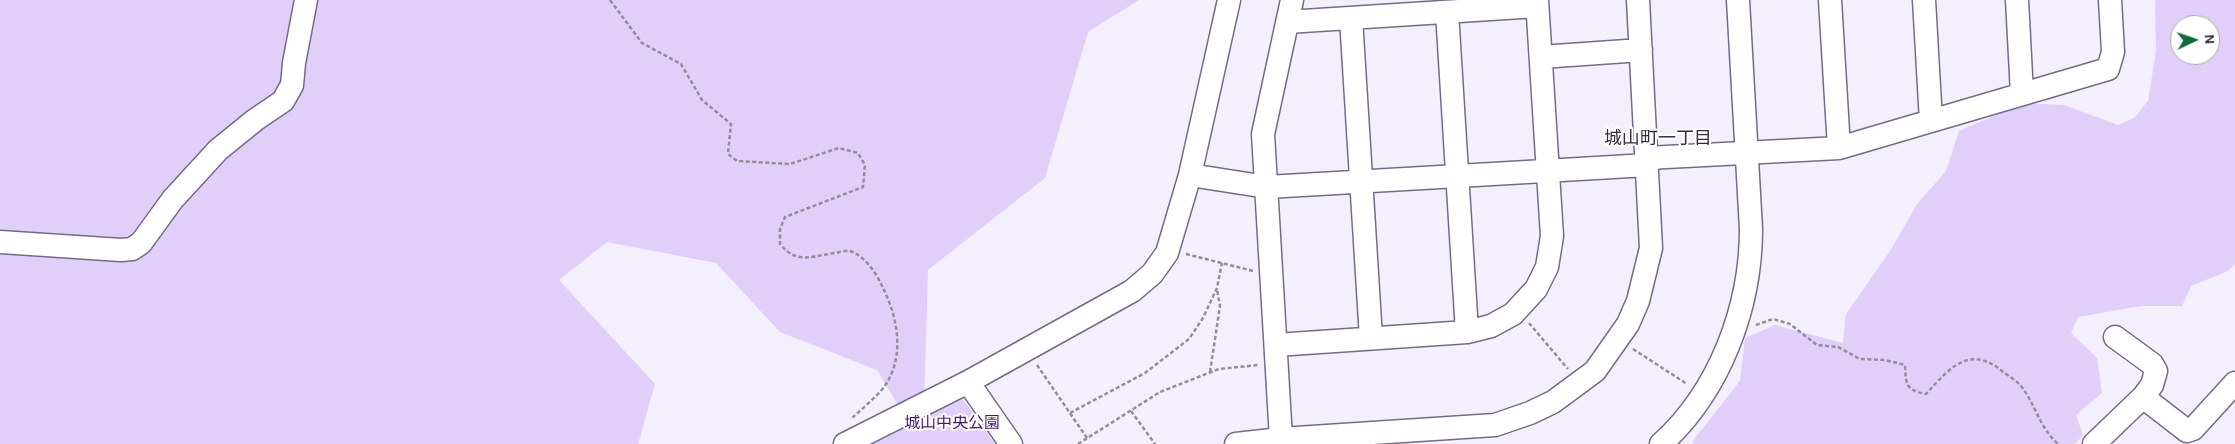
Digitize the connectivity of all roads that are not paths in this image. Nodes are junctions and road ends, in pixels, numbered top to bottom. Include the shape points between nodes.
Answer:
1 (306, 0) edge
2 (1229, 0) edge
3 (1292, 0) edge
4 (1638, 0) edge
5 (1738, 0) edge
6 (1830, 0) edge
7 (1924, 0) edge
8 (2017, 0) edge
9 (2110, 0) edge
10 (1537, 3) edge
11 (1447, 12) junction
12 (1351, 18) junction
13 (1287, 22) junction
14 (1641, 50) junction
15 (1541, 57) junction
16 (2022, 94) junction
17 (1932, 121) junction
18 (1839, 148) junction
19 (1747, 153) junction
20 (1648, 162) junction
21 (1548, 170) junction
22 (1190, 175) junction
23 (1457, 176) junction
24 (1361, 181) junction
25 (1267, 187) junction
26 (0, 242) edge
27 (1467, 332) junction
28 (2115, 337) dead end
29 (1371, 338) junction
30 (1276, 354) junction
31 (968, 382) junction
32 (2235, 383) edge
33 (2143, 397) junction
34 (1497, 434) edge
35 (1281, 439) junction
36 (1673, 440) edge
37 (846, 444) edge
38 (1011, 444) edge
39 (1236, 444) edge
40 (2094, 444) edge

1 - 26 street via 292,86 283,101 218,150 173,199 138,245 121,250
2 - 22 street
3 - 13 street
4 - 14 street
5 - 19 street
6 - 18 street
7 - 17 street
8 - 16 street
9 - 16 street via 2113,52 2108,69
10 - 11 street
10 - 15 street
11 - 12 street
11 - 23 street
12 - 13 street
12 - 24 street
13 - 25 street via 1263,134
14 - 15 street
14 - 20 street
15 - 21 street
16 - 17 street
17 - 18 street
18 - 19 street
19 - 20 street
19 - 36 street via 1751,254 1743,298 1732,334 1703,394
20 - 21 street
20 - 34 street via 1651,248 1638,301 1628,324 1595,370 1580,383
21 - 23 street
21 - 27 street via 1552,236 1550,254 1536,289 1518,310 1491,326
22 - 25 street
22 - 31 street via 1168,250 1152,274 1132,291
23 - 24 street
23 - 27 street
24 - 25 street
24 - 29 street
25 - 30 street
27 - 29 street
28 - 33 street via 2152,364 2156,371 2152,385
29 - 30 street
30 - 35 street
31 - 37 street
31 - 38 street
32 - 33 street via 2193,429 2186,431
33 - 40 street
34 - 35 street
35 - 39 street

